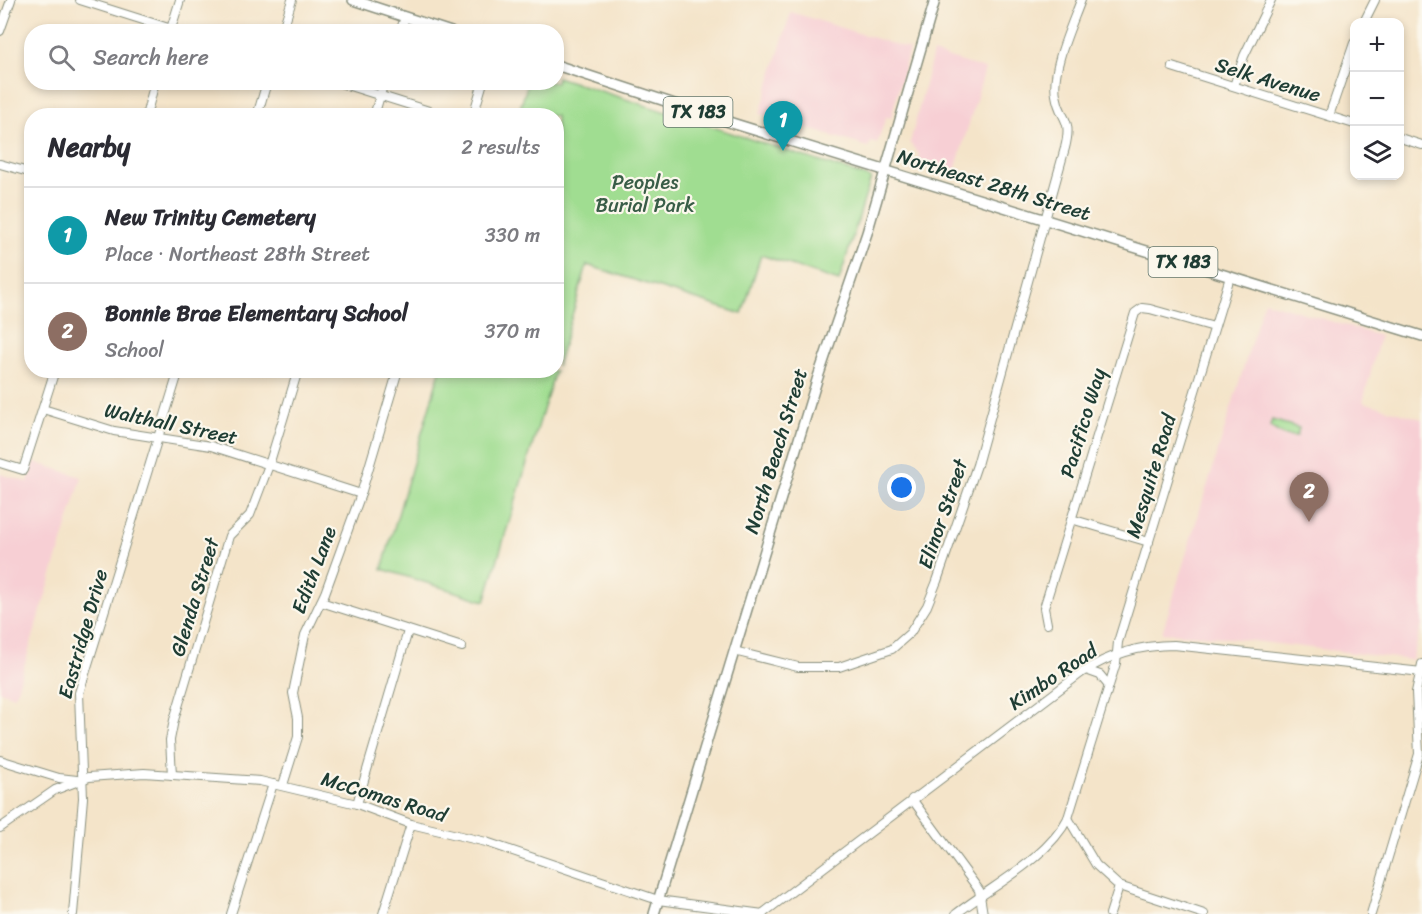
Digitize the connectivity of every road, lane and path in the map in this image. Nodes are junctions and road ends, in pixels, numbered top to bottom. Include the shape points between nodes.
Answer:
1 (11, 0) edge
2 (80, 0) edge
3 (180, 0) edge
4 (292, 0) edge
5 (353, 0) edge
6 (935, 0) edge
7 (1081, 0) edge
8 (1271, 0) edge
9 (1375, 0) edge
10 (383, 5) edge
11 (405, 17) junction
12 (1366, 18) edge
13 (152, 24) edge
14 (172, 24) edge
15 (284, 24) edge
16 (403, 24) edge
17 (426, 24) edge
18 (1, 27) edge
19 (1350, 55) edge
20 (1172, 67) dead end
21 (564, 68) edge
22 (1234, 86) junction
23 (153, 90) edge
24 (265, 90) edge
25 (362, 90) edge
26 (382, 90) edge
27 (481, 90) edge
28 (380, 96) junction
29 (148, 108) edge
30 (259, 108) edge
31 (376, 108) edge
32 (419, 108) edge
33 (475, 108) edge
34 (1329, 116) junction
35 (1350, 123) edge
36 (1404, 139) edge
37 (1422, 145) edge
38 (0, 164) edge
39 (886, 170) junction
40 (24, 171) edge
41 (1045, 220) junction
42 (1230, 277) junction
43 (1214, 327) junction
44 (1422, 336) edge
45 (53, 378) edge
46 (177, 378) edge
47 (296, 378) edge
48 (396, 378) edge
49 (43, 409) junction
50 (158, 439) junction
51 (0, 464) edge
52 (269, 465) junction
53 (361, 494) junction
54 (1071, 519) junction
55 (1149, 542) junction
56 (321, 602) junction
57 (1047, 624) dead end
58 (408, 631) junction
59 (462, 647) dead end
60 (734, 651) junction
61 (1117, 654) junction
62 (1421, 669) edge
63 (1086, 670) junction
64 (1109, 686) junction
65 (0, 760) edge
66 (172, 775) junction
67 (81, 780) junction
68 (273, 784) junction
69 (283, 784) junction
70 (912, 799) junction
71 (357, 804) junction
72 (1068, 818) junction
73 (411, 824) junction
74 (0, 828) edge
75 (1119, 886) junction
76 (981, 896) junction
77 (658, 900) junction
78 (73, 914) edge
79 (231, 914) edge
80 (383, 914) edge
81 (654, 914) edge
82 (763, 914) edge
83 (956, 914) edge
84 (983, 914) edge
85 (1110, 914) edge
86 (1204, 914) edge
87 (1371, 914) edge

1 - 18 street
2 - 13 street
3 - 14 street
4 - 15 street
5 - 10 main road
6 - 39 main road, North Beach Street
7 - 41 street, Elinor Street via 1056,87 1069,126
8 - 22 street
9 - 12 street
10 - 11 main road
11 - 16 street
11 - 17 main road
19 - 34 street
20 - 22 street, Selk Avenue
21 - 39 main road, Northeast 28th Street / TX 183
22 - 34 street, Selk Avenue
23 - 29 street
24 - 30 street
25 - 28 street
26 - 28 street
27 - 33 street
28 - 31 street
28 - 32 street
34 - 35 street, Selk Avenue
36 - 37 street
38 - 40 street
39 - 41 main road, Northeast 28th Street / TX 183
39 - 60 main road, North Beach Street
41 - 42 main road, Northeast 28th Street / TX 183
41 - 60 street, Elinor Street via 977,465 937,581 910,633 892,649 839,668 798,667
42 - 43 street, Mesquite Road
42 - 44 main road, Northeast 28th Street / TX 183
43 - 54 street, Pacifico Way via 1150,309 1142,308 1135,313
43 - 55 street, Mesquite Road
45 - 49 street
46 - 50 street, Eastridge Drive
47 - 52 street, Glenda Street
48 - 53 street, Edith Lane
49 - 50 street, Walthall Street via 114,432
49 - 51 street via 23,470
50 - 52 street, Walthall Street via 211,446
50 - 67 street, Eastridge Drive via 79,693
52 - 53 street, Walthall Street
52 - 66 street, Glenda Street via 250,515 229,536 217,573 174,720 170,740
53 - 56 street, Edith Lane
54 - 55 street
54 - 57 street, Pacifico Way via 1044,608
55 - 61 street, Mesquite Road
56 - 58 street
56 - 69 street, Edith Lane via 305,635 296,673 293,693 298,737
58 - 59 street
58 - 71 street
60 - 77 main road, North Beach Street
61 - 62 street, Kimbo Road via 1149,645 1174,645
61 - 63 street, Kimbo Road
61 - 64 street, Mesquite Road
62 - 87 street via 1416,692 1419,754
63 - 64 street via 1100,675
63 - 70 street, Kimbo Road
64 - 72 street, Mesquite Road
65 - 67 street via 59,778
66 - 67 street, McComas Road via 144,773
66 - 68 street, McComas Road
67 - 74 street, McComas Road via 55,790
67 - 78 street, Eastridge Drive via 83,798
68 - 69 street, McComas Road
68 - 79 street
69 - 71 street, McComas Road
70 - 76 street
70 - 82 street, Kimbo Road
71 - 73 street, McComas Road
72 - 75 street via 1096,865
72 - 76 street, Mesquite Road via 1049,846
73 - 77 street, McComas Road via 486,842
73 - 80 street
75 - 85 street
75 - 86 street
76 - 83 street, Mesquite Road
76 - 84 street
77 - 81 main road, North Beach Street
77 - 82 street, McComas Road

